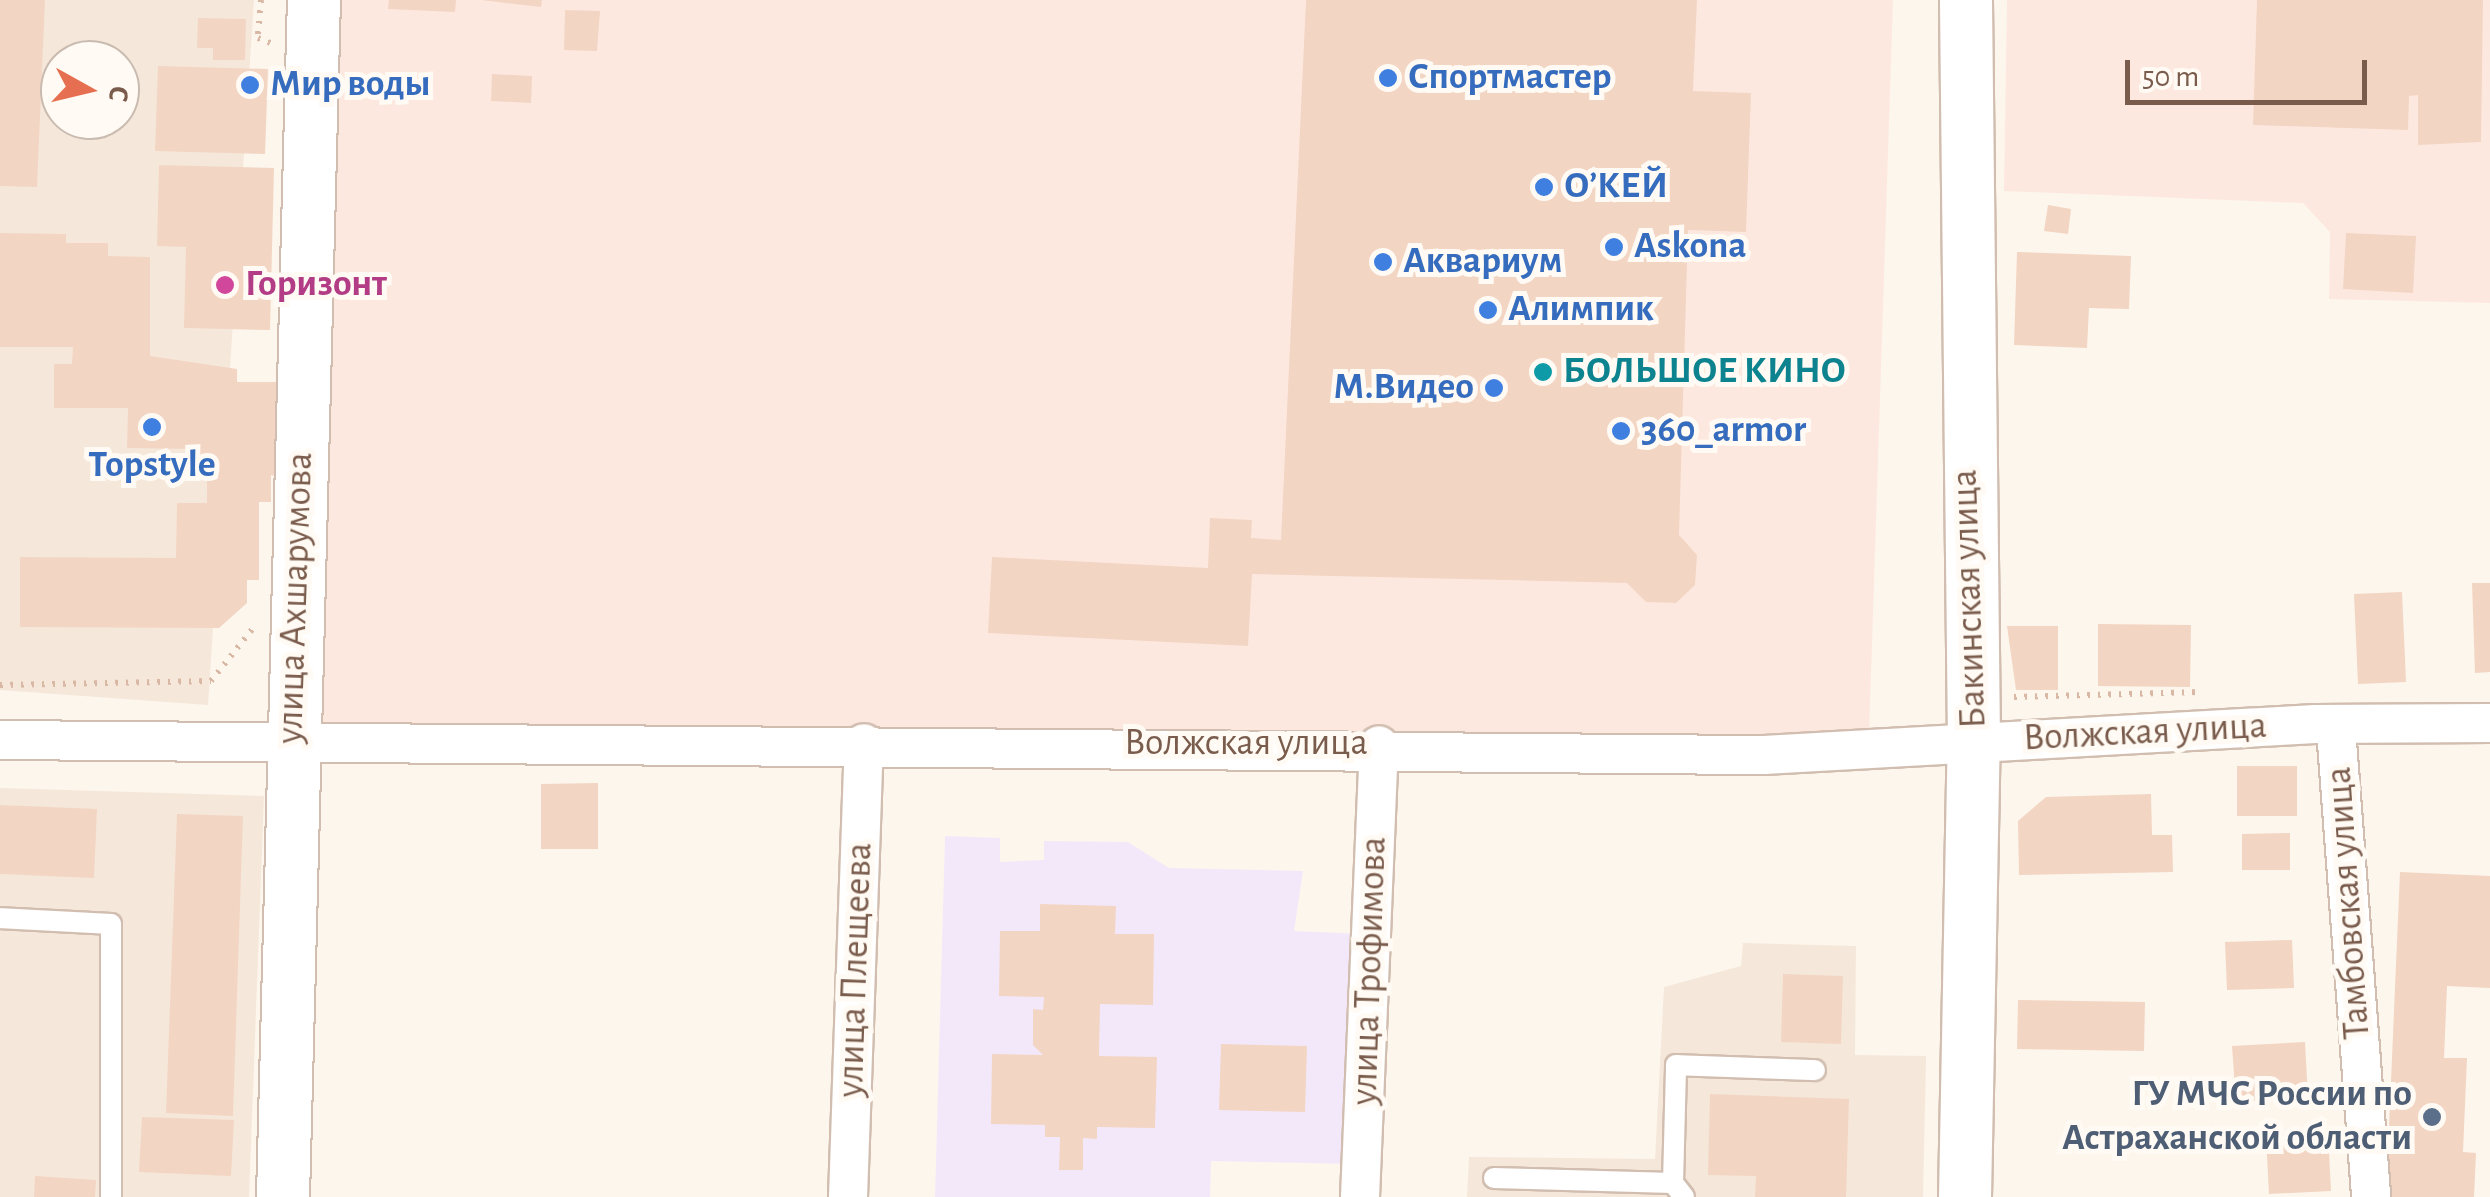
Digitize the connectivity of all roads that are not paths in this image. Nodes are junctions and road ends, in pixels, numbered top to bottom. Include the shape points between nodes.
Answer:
1 (314, 0) edge
2 (1966, 0) edge
3 (2490, 724) edge
4 (2336, 729) junction
5 (0, 740) edge
6 (292, 741) junction
7 (1974, 742) junction
8 (864, 743) junction
9 (1380, 745) junction
10 (0, 918) edge
11 (1815, 1070) dead end
12 (1494, 1178) dead end
13 (1678, 1190) edge
14 (111, 1197) edge
15 (284, 1197) edge
16 (848, 1197) edge
17 (1360, 1197) edge
18 (1965, 1197) edge
19 (2370, 1197) edge

1 - 6 street, улица Ахшарумова
2 - 7 street, Бакинская улица
3 - 4 street, Волжская улица
4 - 7 street, Волжская улица
4 - 19 street, Тамбовская улица
5 - 6 street, Волжская улица
6 - 8 street, Волжская улица
6 - 15 street, улица Ахшарумова
7 - 9 street, Волжская улица via 1764,755
7 - 18 street, Бакинская улица
8 - 9 street, Волжская улица
8 - 16 street, улица Плещеева
9 - 17 street, улица Трофимова
10 - 14 lane via 111,924
11 - 13 lane via 1676,1065
12 - 13 lane

